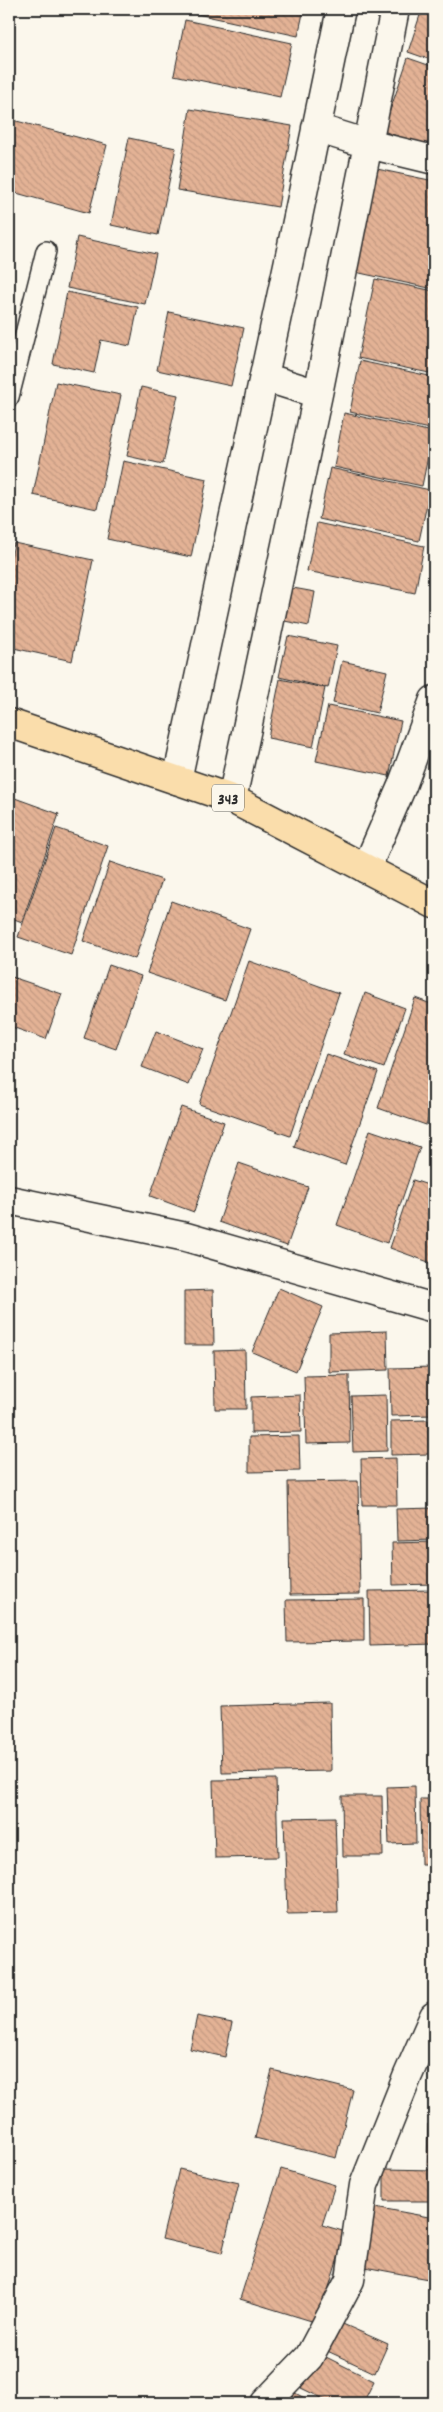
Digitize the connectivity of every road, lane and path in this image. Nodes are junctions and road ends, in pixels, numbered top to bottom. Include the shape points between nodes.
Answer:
1 (340, 9) edge
2 (395, 9) edge
3 (316, 128) junction
4 (368, 144) junction
5 (434, 160) edge
6 (46, 251) dead end
7 (264, 377) junction
8 (318, 394) junction
9 (9, 397) edge
10 (434, 700) edge
11 (9, 723) edge
12 (177, 780) junction
13 (232, 799) junction
14 (366, 869) junction
15 (434, 904) edge
16 (9, 1200) edge
17 (434, 1308) edge
18 (434, 2016) edge
19 (265, 2403) edge

1 - 3 street
2 - 4 street
3 - 4 street
3 - 7 street
4 - 5 street
4 - 8 street
6 - 9 lane
7 - 8 street
7 - 12 street
8 - 13 street
10 - 14 street
11 - 12 main road, 343
12 - 13 main road, 343
13 - 14 main road, 343
14 - 15 main road, 343
16 - 17 street via 186,1237
18 - 19 street via 364,2185 350,2280 309,2357

